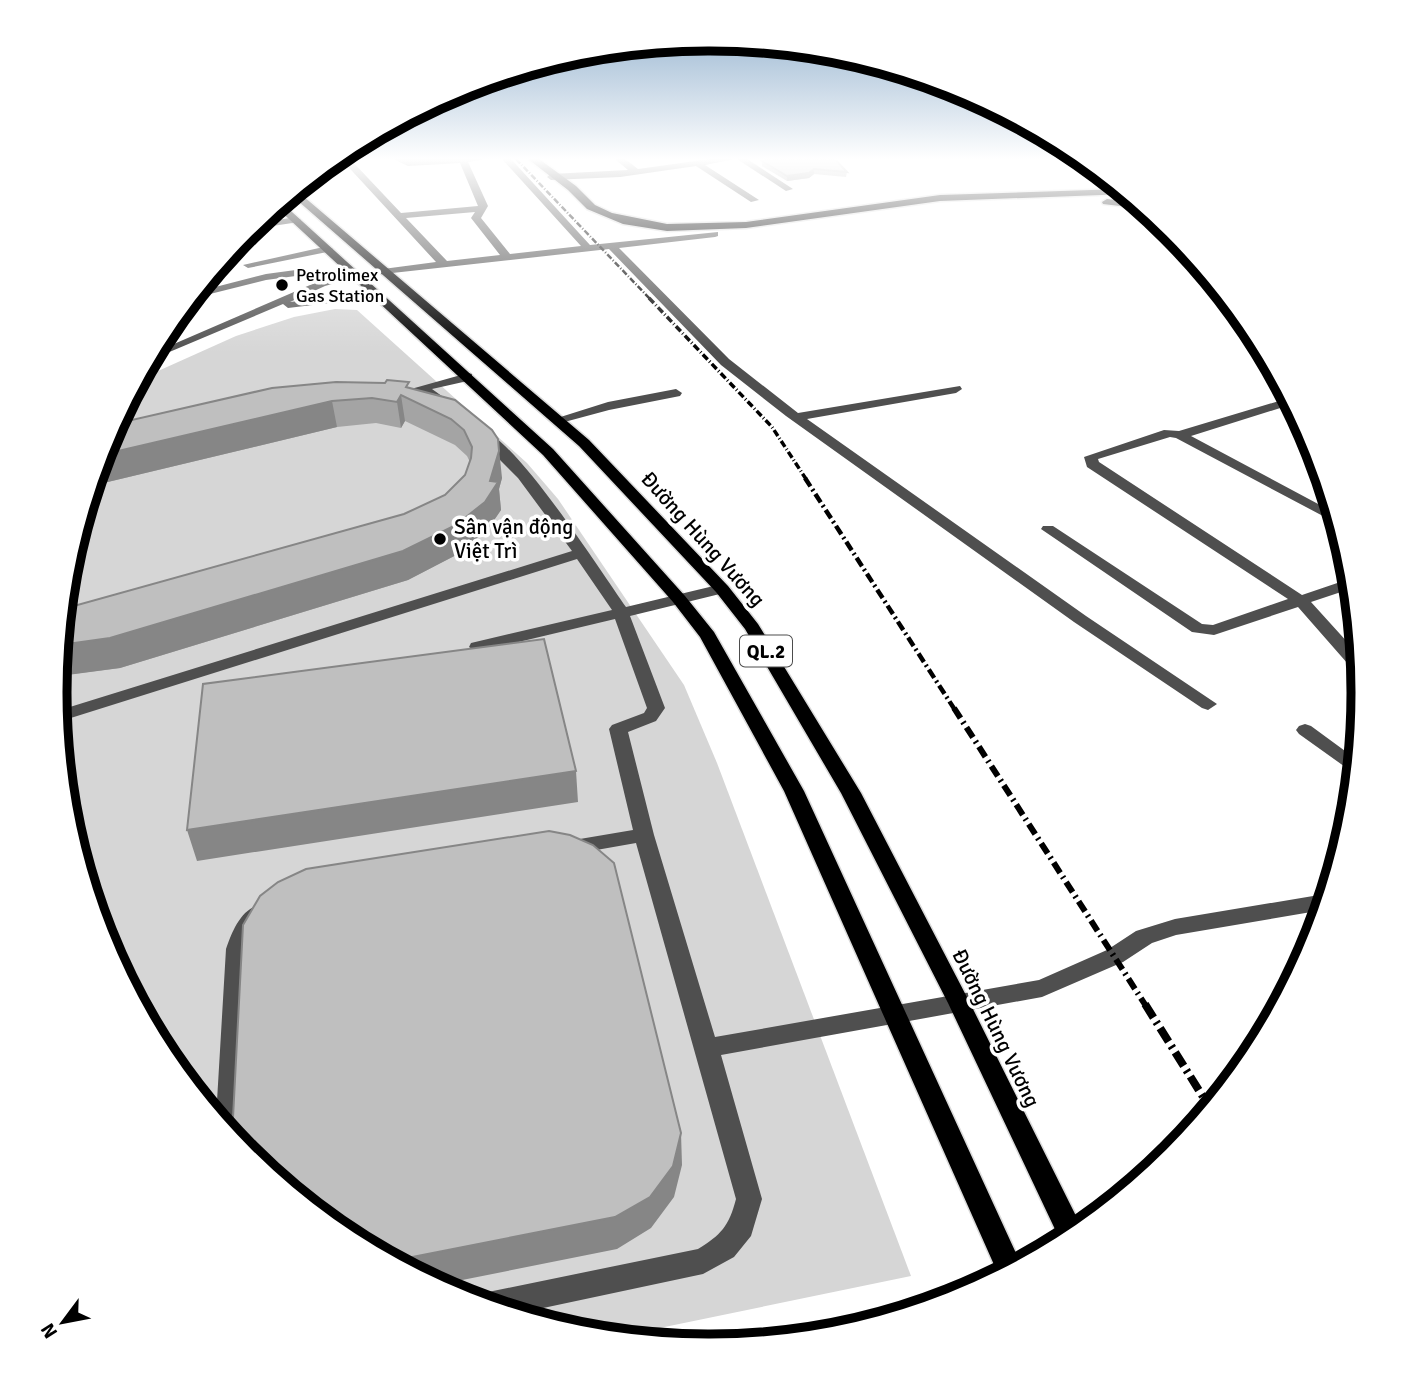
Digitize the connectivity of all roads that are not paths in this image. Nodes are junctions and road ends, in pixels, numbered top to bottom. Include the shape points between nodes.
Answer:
1 (300, 224) edge
2 (330, 224) edge
3 (408, 224) edge
4 (481, 224) edge
5 (565, 224) edge
6 (611, 224) edge
7 (646, 224) edge
8 (763, 224) edge
9 (777, 224) edge
10 (712, 231) junction
11 (679, 233) junction
12 (610, 244) junction
13 (587, 247) junction
14 (328, 249) junction
15 (506, 256) junction
16 (443, 263) junction
17 (248, 265) dead end
18 (383, 270) junction
19 (355, 274) junction
20 (209, 291) edge
21 (383, 300) junction
22 (254, 312) junction
23 (166, 351) edge
24 (468, 377) junction
25 (423, 388) junction
26 (956, 389) dead end
27 (402, 391) edge
28 (676, 393) dead end
29 (1282, 404) edge
30 (796, 417) junction
31 (557, 420) junction
32 (1180, 435) junction
33 (1325, 514) edge
34 (1048, 529) dead end
35 (581, 553) junction
36 (1341, 587) edge
37 (722, 589) junction
38 (679, 599) junction
39 (1301, 601) junction
40 (621, 612) junction
41 (478, 647) edge
42 (1349, 655) edge
43 (1208, 704) dead end
44 (68, 714) edge
45 (1305, 730) dead end
46 (1346, 761) edge
47 (644, 835) junction
48 (548, 851) edge
49 (277, 901) edge
50 (1315, 904) edge
51 (959, 1003) junction
52 (895, 1013) junction
53 (707, 1048) junction
54 (229, 1118) edge
55 (1067, 1225) edge
56 (1006, 1261) edge
57 (509, 1302) edge

1 - 14 main road, QL.2
2 - 18 main road, Đường Hùng Vương / QL.2
3 - 16 street
4 - 15 street
5 - 13 street
6 - 11 highway
7 - 10 highway
8 - 10 highway
9 - 10 highway
10 - 11 highway
10 - 12 street
11 - 12 street
12 - 13 street
12 - 30 street via 725,362
13 - 15 street
14 - 17 street
14 - 19 main road, QL.2
15 - 16 street
16 - 18 street
18 - 19 street
18 - 31 main road, Đường Hùng Vương / QL.2
19 - 20 street via 283,273
19 - 21 main road, QL.2
19 - 22 street
21 - 22 street via 313,301
21 - 24 main road, QL.2
22 - 23 street
24 - 25 street
24 - 38 main road, QL.2 via 548,452
25 - 27 street
25 - 35 street via 507,455
26 - 30 street
28 - 31 street
29 - 32 street
30 - 43 street
31 - 37 main road, Đường Hùng Vương / QL.2
32 - 33 street
32 - 39 street via 1169,433 1103,451 1091,457 1093,464
34 - 39 street via 1198,629 1214,630
35 - 40 street
35 - 44 street
36 - 39 street
37 - 38 street
37 - 51 main road, Đường Hùng Vương / QL.2 via 752,627 851,793
38 - 40 street
38 - 52 main road, QL.2 via 708,636 794,791
39 - 42 street
40 - 41 street
40 - 47 street via 656,708 650,717 618,729
45 - 46 street
47 - 48 street
47 - 53 street
49 - 54 street via 256,914 237,949
50 - 51 street via 1175,927 1144,937 1115,956 1042,988
51 - 52 street
51 - 55 main road, Đường Hùng Vương / QL.2
52 - 53 street
52 - 56 main road, QL.2
53 - 57 street via 749,1199 742,1227 724,1248 703,1261

